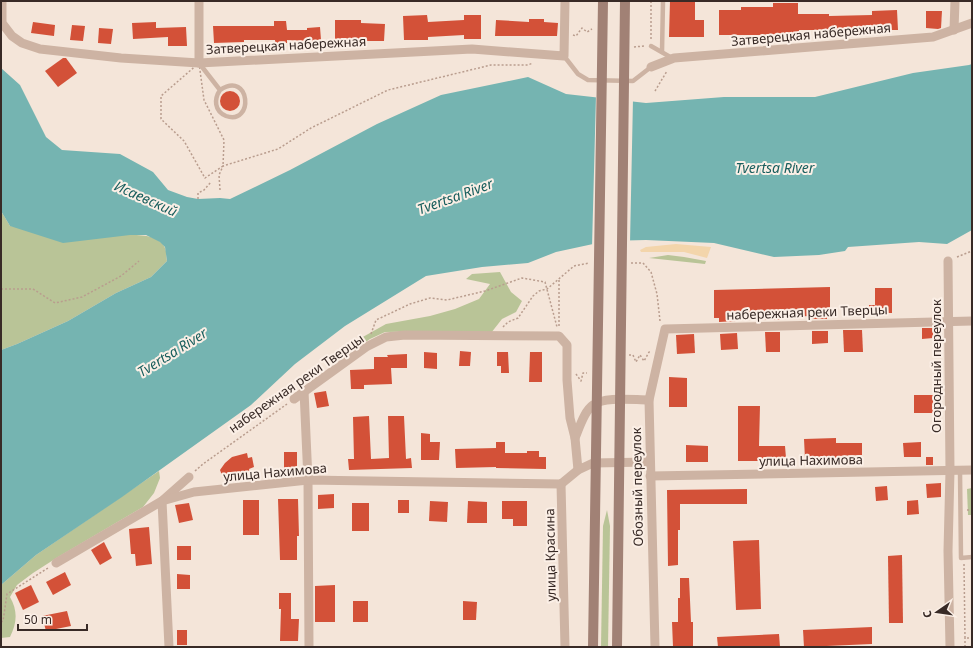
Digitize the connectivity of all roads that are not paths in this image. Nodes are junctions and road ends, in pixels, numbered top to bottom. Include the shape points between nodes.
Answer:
1 (2, 1) edge
2 (199, 1) edge
3 (565, 1) edge
4 (603, 1) edge
5 (625, 1) edge
6 (663, 1) edge
7 (955, 1) edge
8 (972, 23) edge
9 (954, 30) junction
10 (651, 46) road end
11 (662, 52) junction
12 (564, 56) junction
13 (674, 58) junction
14 (199, 63) junction
15 (651, 67) joint
16 (220, 90) junction
17 (948, 261) road end
18 (972, 321) edge
19 (948, 322) junction
20 (666, 329) joint
21 (304, 391) junction
22 (294, 399) road end
23 (649, 400) junction
24 (575, 438) junction
25 (649, 462) junction
26 (578, 470) junction
27 (972, 470) edge
28 (950, 471) junction
29 (960, 471) junction
30 (650, 476) junction
31 (189, 477) road end
32 (308, 480) junction
33 (561, 484) junction
34 (162, 501) junction
35 (972, 557) edge
36 (56, 563) road end
37 (169, 647) edge
38 (309, 647) edge
39 (565, 647) edge
40 (593, 647) edge
41 (617, 647) edge
42 (655, 647) edge
43 (950, 647) edge

1 - 14 street, Затверецкая набережная via 2,24 22,43 40,49
2 - 14 street
3 - 12 street
4 - 40 main road, bridge
5 - 41 main road, bridge
6 - 11 lane
7 - 9 street
8 - 9 street, Затверецкая набережная
9 - 13 street, Затверецкая набережная via 933,36
10 - 11 lane
11 - 13 lane
12 - 14 street, Затверецкая набережная via 472,49
12 - 15 lane via 578,74 588,80 633,80
13 - 15 street, Затверецкая набережная
14 - 16 lane
16 - 16 lane via 215,101 220,112 231,117 242,112 246,101 242,90 231,86
17 - 19 street, Огородный переулок
18 - 19 street, набережная реки Тверцы
19 - 20 street, набережная реки Тверцы
19 - 28 street, Огородный переулок
20 - 23 street, Обозный переулок
21 - 22 street, набережная реки Тверцы
21 - 24 street, набережная реки Тверцы via 366,347 386,337 559,336 567,345 570,418
21 - 32 street
23 - 24 street via 604,400 592,405 583,417
23 - 25 street, Обозный переулок
24 - 26 street
25 - 26 street via 593,463
25 - 30 street, Обозный переулок
26 - 33 street
27 - 29 street, улица Нахимова
28 - 29 street, улица Нахимова
28 - 30 street, улица Нахимова
28 - 43 street, Огородный переулок
29 - 35 lane via 961,558
30 - 42 street, Обозный переулок
31 - 34 street
32 - 33 street, улица Нахимова
32 - 34 street, улица Нахимова via 194,492
32 - 38 street
33 - 39 street, улица Красина
34 - 36 street, улица Нахимова
34 - 37 street

